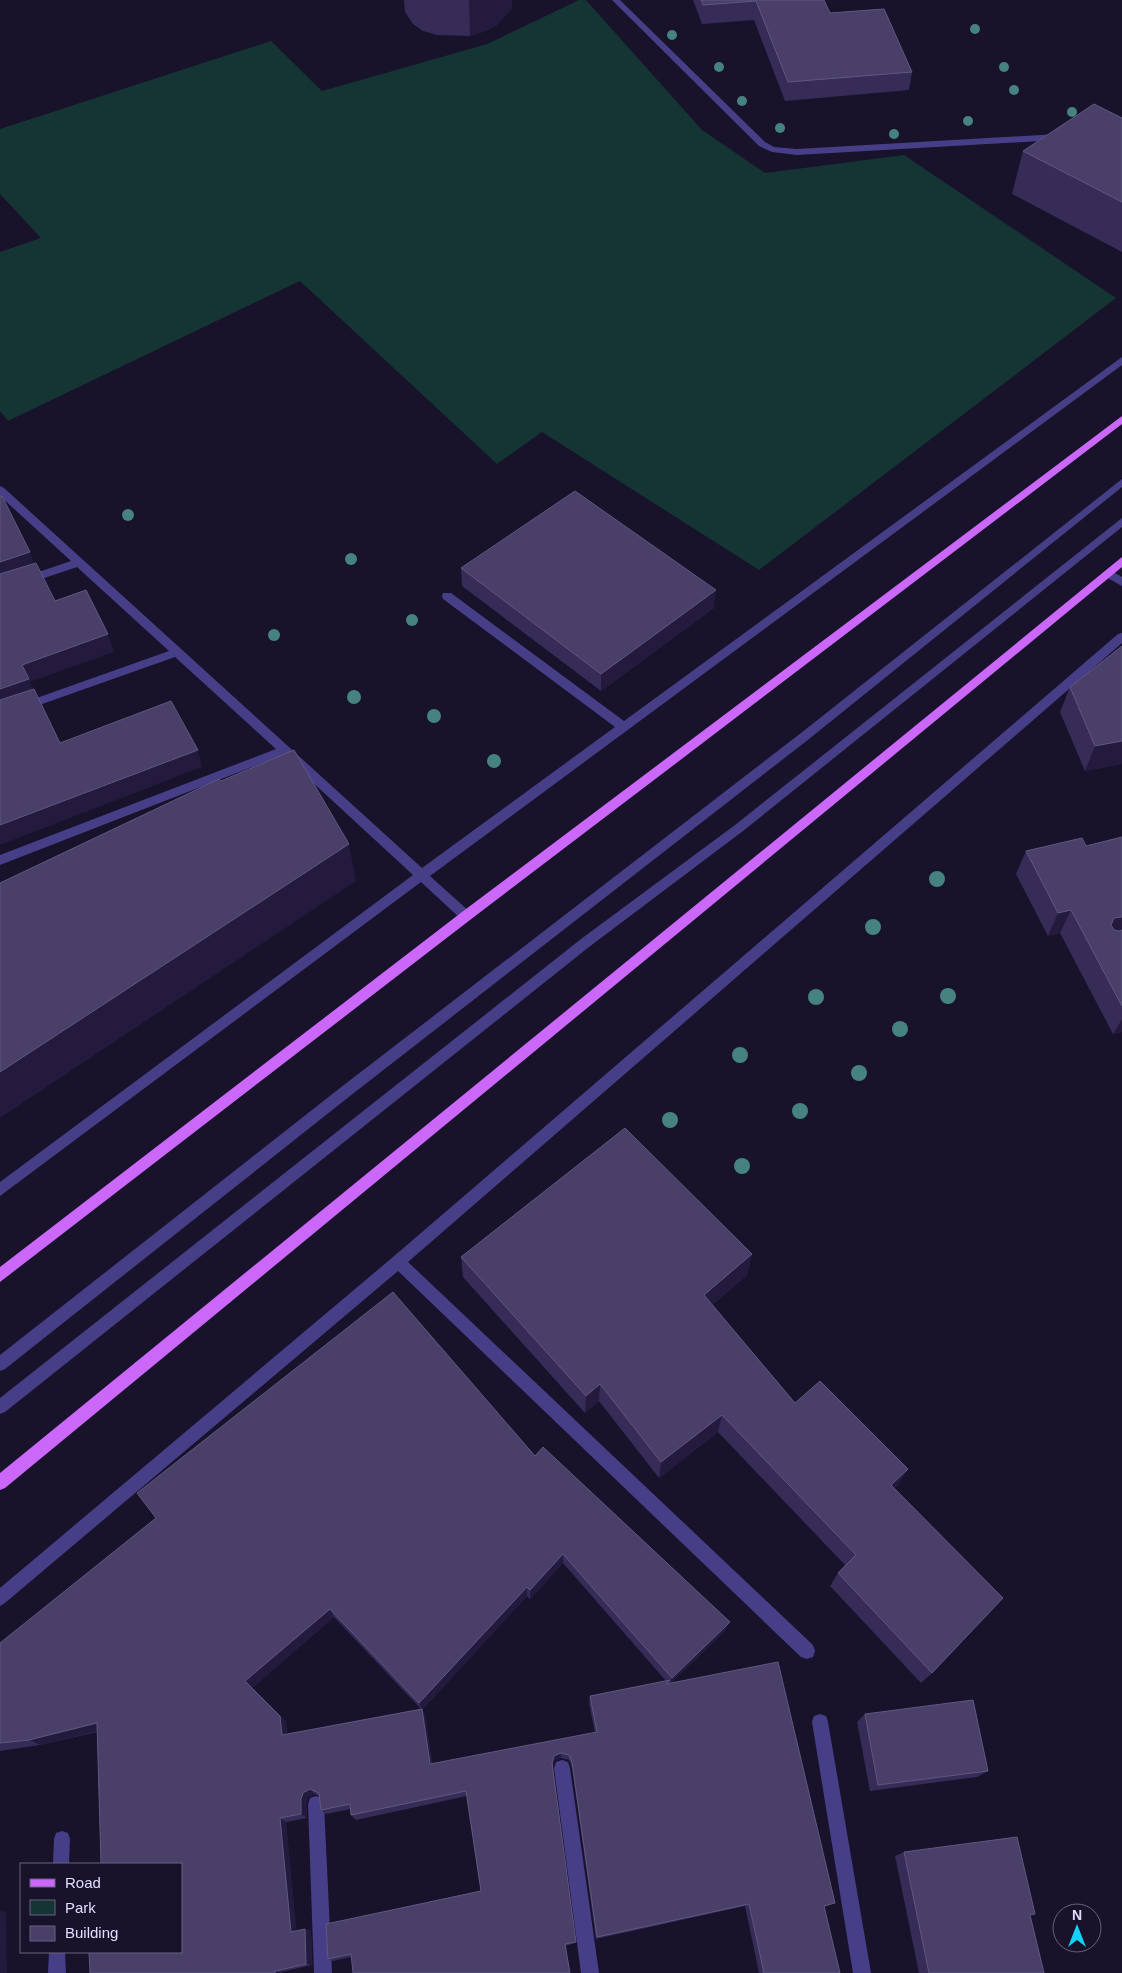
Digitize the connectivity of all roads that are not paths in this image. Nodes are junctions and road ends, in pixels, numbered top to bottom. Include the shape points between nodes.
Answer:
1 (616, 0) edge
2 (1063, 137) edge
3 (1122, 360) edge
4 (1122, 419) edge
5 (1122, 482) edge
6 (0, 490) edge
7 (1122, 522) edge
8 (1122, 561) edge
9 (79, 562) junction
10 (1108, 573) junction
11 (1122, 582) edge
12 (0, 588) edge
13 (447, 596) dead end
14 (1122, 637) edge
15 (177, 652) junction
16 (0, 715) edge
17 (624, 726) junction
18 (285, 750) junction
19 (0, 860) edge
20 (422, 875) junction
21 (466, 916) junction
22 (0, 1190) edge
23 (398, 1262) junction
24 (0, 1275) edge
25 (0, 1364) edge
26 (0, 1407) edge
27 (0, 1483) edge
28 (0, 1598) edge
29 (807, 1651) dead end
30 (820, 1722) dead end
31 (562, 1768) edge
32 (316, 1804) edge
33 (62, 1839) dead end
34 (61, 1863) edge
35 (57, 1953) edge
36 (57, 1973) edge
37 (323, 1973) edge
38 (590, 1973) edge
39 (862, 1973) edge

1 - 2 street via 762,144 772,149 798,152
3 - 17 street
4 - 21 main road
5 - 25 street via 805,736
6 - 9 street
7 - 26 street via 739,828 585,943
8 - 10 main road
9 - 12 street
9 - 15 street
10 - 11 street
10 - 27 main road
13 - 17 street
14 - 23 street
15 - 16 street
15 - 18 street
17 - 20 street
18 - 19 street
18 - 20 street
20 - 21 street
20 - 22 street
21 - 24 main road
23 - 28 street
23 - 29 street
30 - 39 street
31 - 38 street
32 - 37 street
33 - 34 street
35 - 36 street

